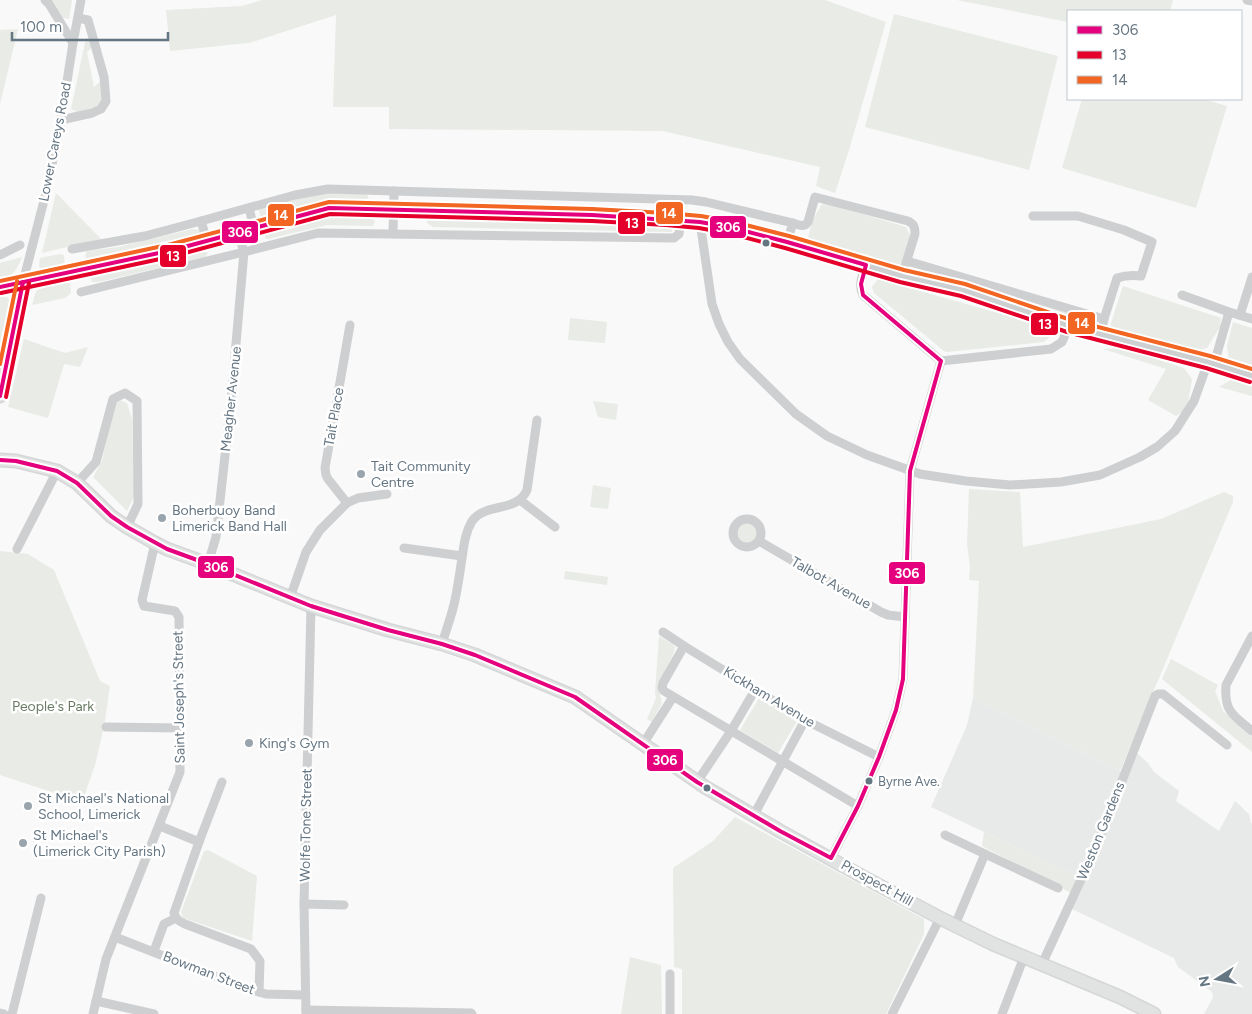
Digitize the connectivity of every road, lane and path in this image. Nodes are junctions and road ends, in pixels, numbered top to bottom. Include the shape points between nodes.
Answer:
1 (45, 0) edge
2 (81, 0) edge
3 (1247, 0) edge
4 (1252, 1) edge
5 (78, 18) junction
6 (73, 43) junction
7 (61, 120) junction
8 (394, 191) junction
9 (248, 208) junction
10 (395, 210) junction
11 (1033, 216) dead end
12 (201, 221) junction
13 (700, 222) junction
14 (792, 223) junction
15 (680, 227) dead end
16 (254, 228) junction
17 (238, 233) junction
18 (393, 234) junction
19 (207, 241) junction
20 (787, 242) junction
21 (20, 245) dead end
22 (72, 249) dead end
23 (244, 252) junction
24 (0, 255) edge
25 (907, 261) junction
26 (866, 266) junction
27 (902, 276) junction
28 (1252, 277) edge
29 (23, 282) junction
30 (0, 287) edge
31 (81, 292) dead end
32 (1182, 295) dead end
33 (1229, 312) junction
34 (1240, 315) junction
35 (1104, 319) junction
36 (1252, 319) edge
37 (350, 325) dead end
38 (1069, 326) junction
39 (1101, 334) junction
40 (941, 361) junction
41 (1211, 363) junction
42 (1252, 376) edge
43 (0, 396) edge
44 (537, 420) dead end
45 (0, 460) edge
46 (57, 471) junction
47 (910, 471) junction
48 (77, 483) junction
49 (387, 494) dead end
50 (520, 500) junction
51 (347, 503) junction
52 (127, 527) junction
53 (555, 527) dead end
54 (759, 541) dead end
55 (155, 543) junction
56 (404, 548) dead end
57 (17, 549) dead end
58 (462, 556) junction
59 (208, 564) junction
60 (290, 598) junction
61 (311, 606) junction
62 (905, 617) junction
63 (663, 632) dead end
64 (1252, 636) edge
65 (442, 644) junction
66 (684, 646) junction
67 (755, 690) junction
68 (672, 697) junction
69 (805, 720) junction
70 (106, 727) dead end
71 (180, 728) junction
72 (731, 731) junction
73 (1252, 731) edge
74 (643, 744) junction
75 (1227, 745) dead end
76 (879, 758) junction
77 (784, 761) junction
78 (222, 782) dead end
79 (697, 782) junction
80 (858, 806) junction
81 (754, 815) junction
82 (160, 826) junction
83 (945, 834) dead end
84 (199, 842) junction
85 (985, 854) junction
86 (831, 858) junction
87 (1058, 888) dead end
88 (41, 898) dead end
89 (304, 904) junction
90 (344, 905) dead end
91 (176, 918) junction
92 (940, 918) junction
93 (955, 925) junction
94 (115, 937) junction
95 (154, 952) junction
96 (1024, 957) junction
97 (1042, 964) junction
98 (670, 974) dead end
99 (259, 992) junction
100 (305, 996) junction
101 (96, 1001) junction
102 (306, 1012) edge
103 (0, 1013) edge
104 (472, 1013) edge
105 (4, 1014) edge
106 (12, 1014) edge
107 (93, 1014) edge
108 (154, 1014) edge
109 (670, 1014) edge
110 (892, 1014) edge
111 (1002, 1014) edge
112 (1154, 1014) edge

1 - 6 street
2 - 5 street, Lower Careys Road
3 - 4 street
5 - 6 street, Lower Careys Road
5 - 7 street via 88,20 93,34 104,77 106,101 101,109 92,113
6 - 7 street, Lower Careys Road
7 - 29 street, Lower Careys Road
8 - 9 street via 328,189 295,194
8 - 10 street
8 - 14 street via 692,200
9 - 12 street
9 - 16 street
10 - 13 street via 592,215
10 - 16 street via 330,208
10 - 18 street
11 - 35 street via 1078,216 1152,242 1142,276 1118,278
12 - 19 street
12 - 22 street via 145,236
13 - 20 street
13 - 47 street via 712,304 728,342 740,359 811,426 847,446
14 - 20 street
14 - 25 street via 802,226 808,222 815,197 908,221 913,224 916,234
15 - 18 street via 674,238
16 - 17 street
17 - 19 street
17 - 23 street, Meagher Avenue
18 - 23 street via 318,233
19 - 29 street
20 - 26 street
21 - 24 street
23 - 31 street
23 - 59 street, Meagher Avenue via 216,537
25 - 27 street
25 - 35 street
26 - 27 street
26 - 40 street via 860,284 864,295
27 - 38 street via 964,290
28 - 34 street
29 - 30 main road
29 - 43 main road
32 - 33 street
33 - 34 street
33 - 41 street
34 - 36 street
35 - 39 street
37 - 51 street, Tait Place via 325,468 328,479
38 - 39 street
38 - 40 street via 1062,342 1051,349
39 - 41 street
40 - 47 street
41 - 42 street
41 - 47 street via 1176,431 1140,457 1100,475 1061,482 1010,485
44 - 50 street via 527,490
45 - 46 main road, Prospect Hill
46 - 48 main road, Prospect Hill
46 - 57 street
47 - 62 street
48 - 52 main road, Prospect Hill
48 - 52 street via 96,462 113,399 125,393 137,401 138,504
49 - 51 street
50 - 53 street
50 - 58 street via 477,516 468,529
51 - 60 street via 320,530 306,552
52 - 55 main road, Prospect Hill
54 - 62 street, Talbot Avenue via 881,612
55 - 59 main road, Prospect Hill
55 - 71 street, Saint Joseph's Street via 142,600 144,606 175,612 178,617
56 - 58 street
58 - 65 street via 455,602
59 - 60 main road, Prospect Hill
60 - 61 main road, Prospect Hill
61 - 65 main road, Prospect Hill
61 - 89 street, Wolfe Tone Street
62 - 76 street via 903,679
63 - 66 street, Kickham Avenue
64 - 73 street via 1226,685 1225,694 1229,711
65 - 74 main road, Prospect Hill via 574,697
66 - 67 street, Kickham Avenue
66 - 68 street via 663,683 662,688
67 - 69 street, Kickham Avenue
67 - 72 street
68 - 72 street
68 - 74 street
69 - 76 street, Kickham Avenue
69 - 77 street
70 - 71 street
71 - 82 street, Saint Joseph's Street via 180,772
72 - 77 street
72 - 79 street
74 - 79 main road, Prospect Hill
75 - 97 street, Weston Gardens via 1163,694 1155,696 1097,846
76 - 80 street
77 - 80 street
77 - 81 street
78 - 84 street
79 - 81 main road, Prospect Hill
80 - 86 street
81 - 86 main road, Prospect Hill
82 - 84 street
82 - 94 street, Saint Joseph's Street
83 - 85 street
84 - 91 street via 174,913
85 - 87 street
85 - 93 street
86 - 92 main road, Prospect Hill
88 - 106 street
89 - 90 street
89 - 100 street, Wolfe Tone Street
91 - 95 street via 164,924
91 - 99 street via 179,922 251,949 260,961
92 - 93 main road, Prospect Hill
92 - 110 street
93 - 96 main road, Prospect Hill
94 - 95 street, Bowman Street
94 - 101 street, Saint Joseph's Street
95 - 99 street, Bowman Street
96 - 97 main road, Prospect Hill
96 - 111 street
97 - 112 main road, Prospect Hill
98 - 109 street
99 - 100 street, Bowman Street
100 - 102 street, Wolfe Tone Street
101 - 107 street, Saint Joseph's Street
101 - 108 street
102 - 104 street
103 - 105 street

